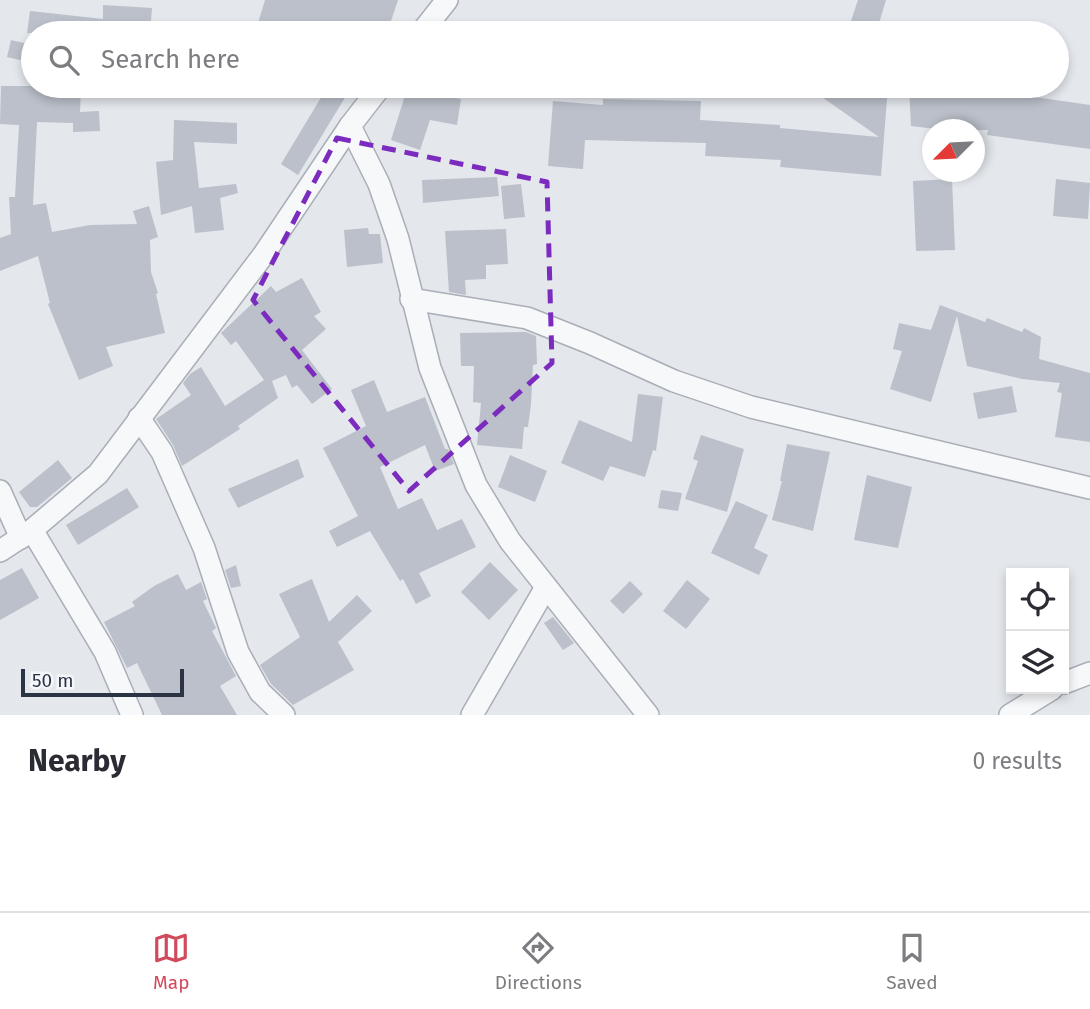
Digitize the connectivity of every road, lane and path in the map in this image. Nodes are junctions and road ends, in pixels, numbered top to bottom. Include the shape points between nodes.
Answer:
1 (447, 0) edge
2 (430, 21) edge
3 (372, 98) edge
4 (350, 126) junction
5 (411, 299) junction
6 (139, 418) junction
7 (1090, 488) edge
8 (0, 491) edge
9 (27, 534) junction
10 (0, 551) edge
11 (546, 587) junction
12 (1090, 673) edge
13 (1069, 681) edge
14 (1044, 694) edge
15 (132, 715) edge
16 (285, 715) edge
17 (472, 715) edge
18 (648, 715) edge
19 (1010, 715) edge

1 - 2 street
3 - 4 street
4 - 5 street via 379,184 398,239
4 - 6 street via 264,254
5 - 7 street via 527,318 674,381 751,407
5 - 11 street via 430,368 475,485
6 - 9 street via 98,474
6 - 16 street via 162,452 204,548 238,652 260,692
8 - 9 street
9 - 10 street
9 - 15 street via 105,652
11 - 17 street
11 - 18 street
12 - 13 street
14 - 19 street

